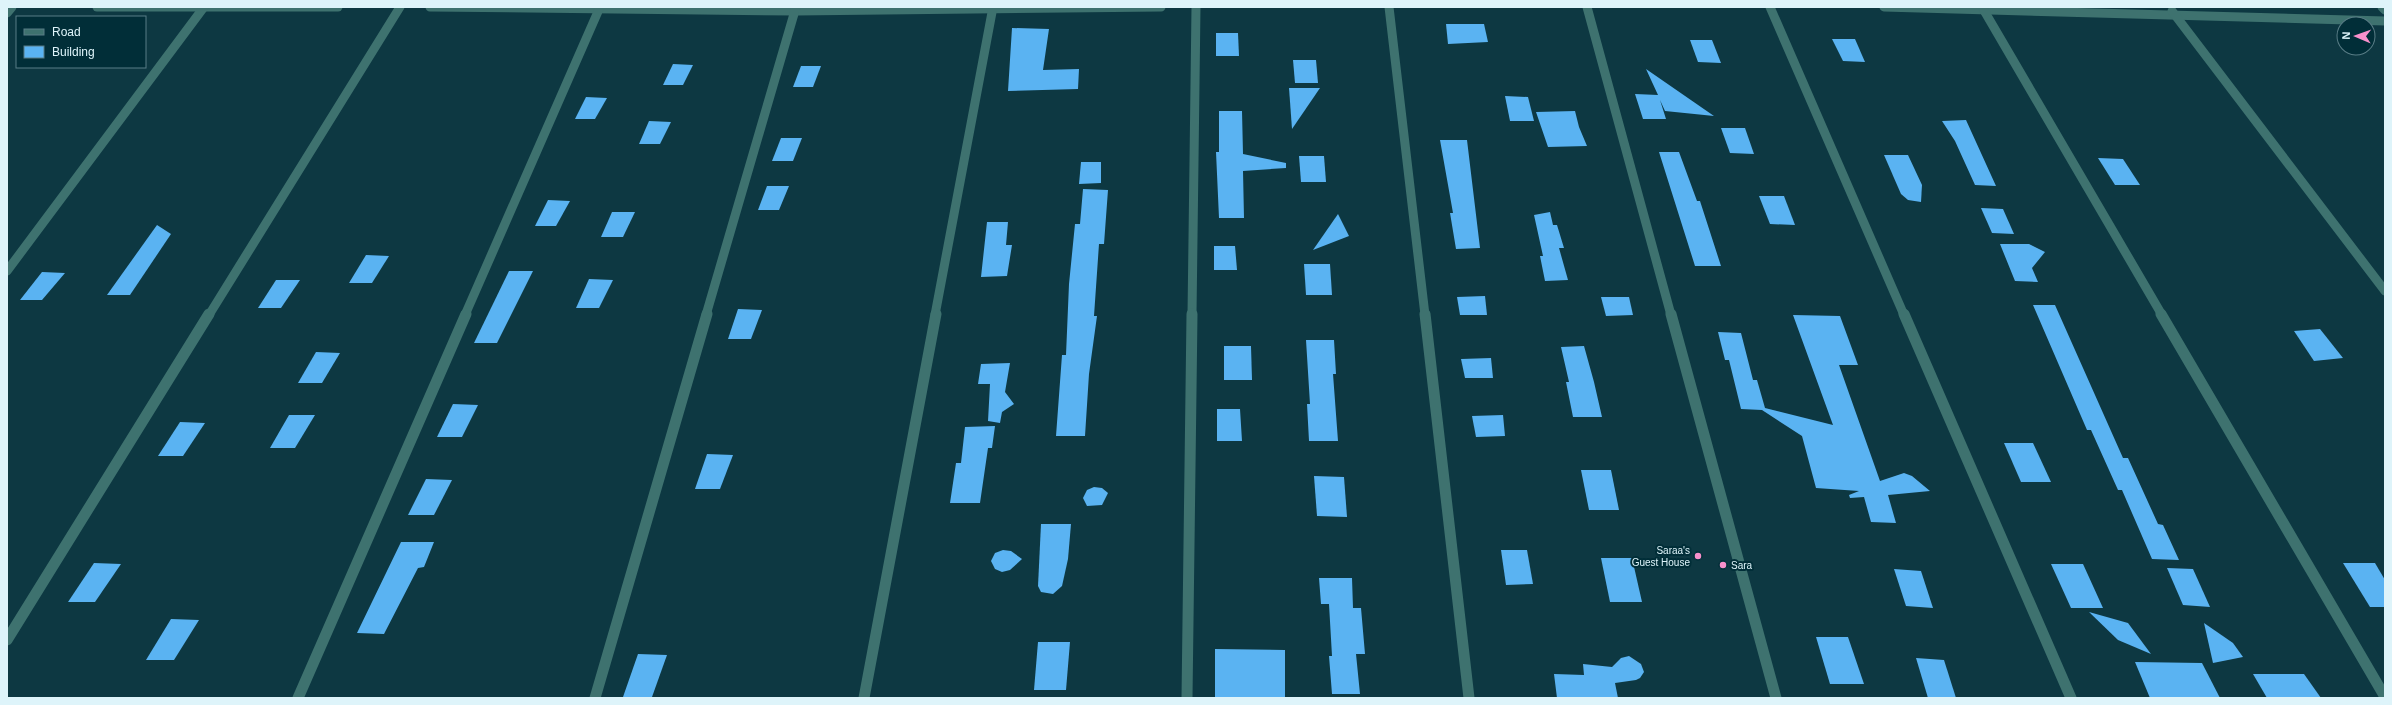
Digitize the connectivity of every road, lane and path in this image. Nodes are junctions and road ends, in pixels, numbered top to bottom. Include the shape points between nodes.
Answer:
1 (12, 7) edge
2 (97, 7) edge
3 (338, 7) edge
4 (400, 7) edge
5 (430, 7) edge
6 (1161, 7) edge
7 (1196, 7) edge
8 (1389, 7) edge
9 (1587, 7) edge
10 (1770, 7) edge
11 (1884, 7) edge
12 (2382, 7) edge
13 (204, 8) edge
14 (599, 8) edge
15 (796, 9) edge
16 (993, 9) edge
17 (1983, 9) edge
18 (2172, 10) edge
19 (2385, 10) edge
20 (7, 13) edge
21 (2385, 21) edge
22 (7, 271) edge
23 (2385, 291) edge
24 (7, 640) edge
25 (2385, 697) edge
26 (298, 698) edge
27 (596, 698) edge
28 (864, 698) edge
29 (1187, 698) edge
30 (1469, 698) edge
31 (1776, 698) edge
32 (2070, 698) edge

1 - 20 street
2 - 13 street
3 - 13 street
4 - 24 street
5 - 14 street
6 - 16 street
7 - 29 street
8 - 30 street
9 - 31 street
10 - 32 street
11 - 17 street
12 - 19 street
13 - 22 street
14 - 15 street
14 - 26 street
15 - 16 street
15 - 27 street
16 - 28 street
17 - 18 street
17 - 25 street
18 - 21 street
18 - 23 street

